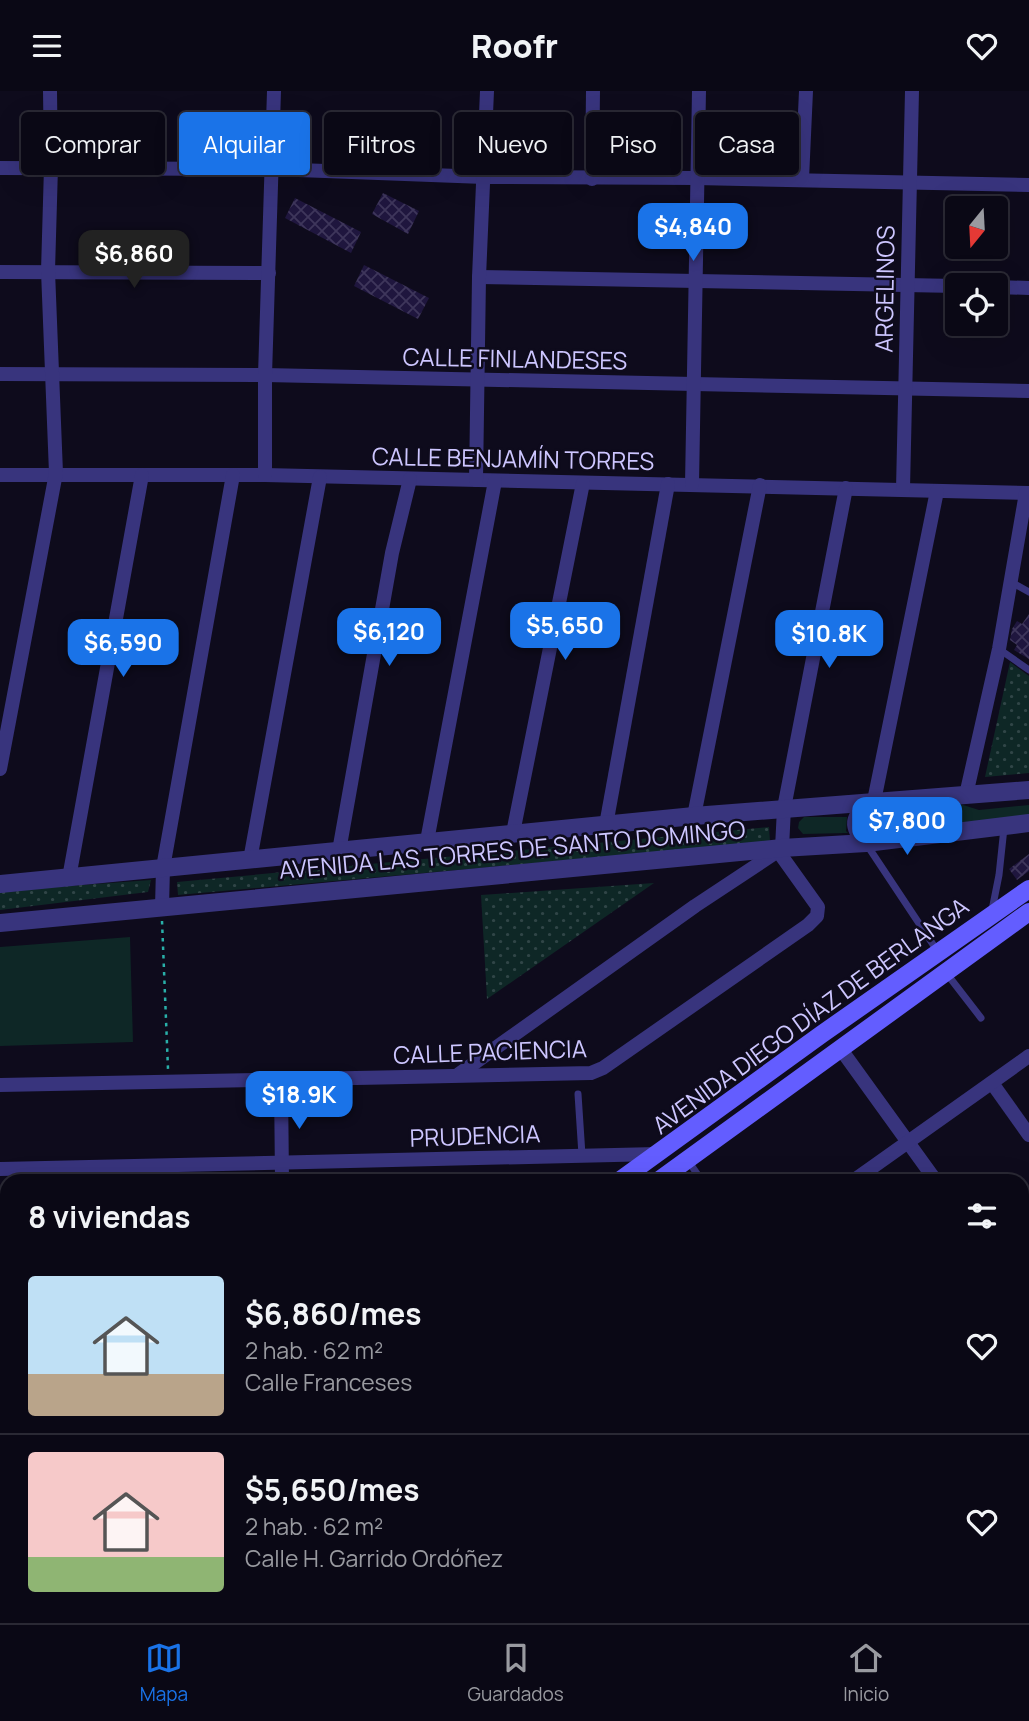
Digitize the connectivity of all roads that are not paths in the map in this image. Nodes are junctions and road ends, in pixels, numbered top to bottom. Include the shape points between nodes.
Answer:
1 (50, 91) edge
2 (274, 91) edge
3 (487, 91) edge
4 (593, 91) edge
5 (699, 91) edge
6 (806, 91) edge
7 (912, 91) edge
8 (50, 112) edge
9 (273, 112) edge
10 (0, 168) edge
11 (21, 168) edge
12 (310, 170) edge
13 (51, 175) edge
14 (272, 175) edge
15 (484, 177) junction
16 (696, 178) junction
17 (592, 179) junction
18 (802, 179) junction
19 (909, 182) junction
20 (1029, 185) edge
21 (48, 271) junction
22 (0, 272) edge
23 (269, 273) junction
24 (479, 277) junction
25 (697, 281) junction
26 (907, 285) junction
27 (945, 286) edge
28 (1008, 287) edge
29 (1029, 288) edge
30 (51, 374) junction
31 (0, 375) edge
32 (265, 375) junction
33 (477, 381) junction
34 (694, 383) junction
35 (905, 389) junction
36 (1029, 391) edge
37 (56, 473) junction
38 (0, 475) edge
39 (142, 475) junction
40 (233, 475) junction
41 (265, 475) junction
42 (320, 477) junction
43 (410, 479) junction
44 (476, 479) junction
45 (495, 481) junction
46 (583, 483) junction
47 (668, 484) junction
48 (692, 484) junction
49 (761, 485) junction
50 (846, 488) junction
51 (903, 489) junction
52 (937, 491) junction
53 (1027, 493) edge
54 (1010, 582) junction
55 (1029, 592) edge
56 (999, 649) junction
57 (1029, 670) edge
58 (0, 769) edge
59 (1029, 790) edge
60 (966, 795) junction
61 (874, 801) junction
62 (784, 809) junction
63 (694, 816) junction
64 (606, 825) junction
65 (1004, 825) junction
66 (1027, 825) edge
67 (513, 833) junction
68 (427, 841) junction
69 (866, 843) junction
70 (780, 849) junction
71 (339, 851) junction
72 (250, 860) junction
73 (163, 868) junction
74 (69, 878) junction
75 (0, 884) edge
76 (1029, 889) edge
77 (162, 907) junction
78 (1029, 912) edge
79 (989, 917) junction
80 (0, 923) edge
81 (938, 953) junction
82 (945, 972) junction
83 (981, 1018) dead end
84 (840, 1048) junction
85 (1029, 1056) edge
86 (459, 1074) junction
87 (281, 1081) junction
88 (992, 1083) junction
89 (0, 1085) edge
90 (578, 1094) dead end
91 (1029, 1135) edge
92 (908, 1142) junction
93 (657, 1154) junction
94 (582, 1155) junction
95 (687, 1160) junction
96 (282, 1164) junction
97 (0, 1169) edge
98 (282, 1174) edge
99 (630, 1174) edge
100 (668, 1174) edge
101 (697, 1174) edge
102 (863, 1174) edge
103 (931, 1174) edge

1 - 8 street
2 - 9 street
3 - 15 street
4 - 17 street
5 - 16 street
6 - 18 street
7 - 19 street, ARGELINOS
10 - 11 street
12 - 15 street
13 - 21 street
14 - 23 street
15 - 17 street
15 - 24 street
16 - 17 street
16 - 18 street
16 - 25 street
18 - 19 street
19 - 20 street
19 - 26 street, ARGELINOS
21 - 22 street
21 - 23 street
21 - 30 street
23 - 32 street
24 - 25 street
24 - 33 street
25 - 26 street
25 - 34 street
26 - 27 street
26 - 35 street, ARGELINOS
28 - 29 street
30 - 31 street, CALLE FINLANDESES
30 - 32 street, CALLE FINLANDESES
30 - 37 street
32 - 33 street, CALLE FINLANDESES
32 - 41 street
33 - 34 street, CALLE FINLANDESES
33 - 44 street
34 - 35 street, CALLE FINLANDESES
34 - 48 street
35 - 36 street, CALLE FINLANDESES
35 - 51 street, ARGELINOS
37 - 38 street, CALLE BENJAMÍN TORRES
37 - 39 street, CALLE BENJAMÍN TORRES
37 - 58 street
39 - 40 street, CALLE BENJAMÍN TORRES
39 - 74 street
40 - 41 street, CALLE BENJAMÍN TORRES
40 - 73 street
41 - 42 street, CALLE BENJAMÍN TORRES
42 - 43 street, CALLE BENJAMÍN TORRES
42 - 72 street
43 - 44 street, CALLE BENJAMÍN TORRES
43 - 71 street via 392,553
44 - 45 street, CALLE BENJAMÍN TORRES
45 - 46 street, CALLE BENJAMÍN TORRES
45 - 68 street
46 - 47 street, CALLE BENJAMÍN TORRES
46 - 67 street
47 - 48 street, CALLE BENJAMÍN TORRES
47 - 64 street
48 - 49 street, CALLE BENJAMÍN TORRES
49 - 50 street, CALLE BENJAMÍN TORRES
49 - 63 street
50 - 51 street, CALLE BENJAMÍN TORRES
50 - 62 street
51 - 52 street, CALLE BENJAMÍN TORRES
52 - 53 street, CALLE BENJAMÍN TORRES
52 - 61 street
53 - 54 street
54 - 55 lane
54 - 56 street
56 - 57 lane
56 - 60 street
59 - 60 street, AVENIDA LAS TORRES DE SANTO DOMINGO
60 - 61 street, AVENIDA LAS TORRES DE SANTO DOMINGO
61 - 62 street, AVENIDA LAS TORRES DE SANTO DOMINGO
61 - 69 street via 859,814 855,825
62 - 63 street, AVENIDA LAS TORRES DE SANTO DOMINGO
62 - 70 street
63 - 64 street, AVENIDA LAS TORRES DE SANTO DOMINGO
64 - 67 street, AVENIDA LAS TORRES DE SANTO DOMINGO
65 - 66 street, AVENIDA LAS TORRES DE SANTO DOMINGO
65 - 69 street, AVENIDA LAS TORRES DE SANTO DOMINGO
65 - 79 lane
67 - 68 street, AVENIDA LAS TORRES DE SANTO DOMINGO
68 - 71 street, AVENIDA LAS TORRES DE SANTO DOMINGO
69 - 70 street, AVENIDA LAS TORRES DE SANTO DOMINGO
69 - 81 lane
70 - 77 street, AVENIDA LAS TORRES DE SANTO DOMINGO
70 - 86 street
70 - 86 street, CALLE PACIENCIA via 818,907 817,916 800,931 603,1068 591,1073
71 - 72 street, AVENIDA LAS TORRES DE SANTO DOMINGO
72 - 73 street, AVENIDA LAS TORRES DE SANTO DOMINGO
73 - 74 street, AVENIDA LAS TORRES DE SANTO DOMINGO
73 - 77 street
74 - 75 street, AVENIDA LAS TORRES DE SANTO DOMINGO
76 - 79 main road, AVENIDA DIEGO DÍAZ DE BERLANGA
77 - 80 street, AVENIDA LAS TORRES DE SANTO DOMINGO
78 - 82 main road, AVENIDA DIEGO DÍAZ DE BERLANGA
79 - 81 main road, AVENIDA DIEGO DÍAZ DE BERLANGA
81 - 93 main road, AVENIDA DIEGO DÍAZ DE BERLANGA
82 - 83 lane
82 - 84 main road, AVENIDA DIEGO DÍAZ DE BERLANGA
84 - 92 street
84 - 95 main road, AVENIDA DIEGO DÍAZ DE BERLANGA
85 - 88 street
86 - 87 street, CALLE PACIENCIA
87 - 89 street, CALLE PACIENCIA
87 - 96 street
88 - 91 street
88 - 92 street
90 - 94 lane
92 - 102 street
92 - 103 street
93 - 94 street, PRUDENCIA
93 - 99 main road, AVENIDA DIEGO DÍAZ DE BERLANGA
94 - 96 street, PRUDENCIA
95 - 100 main road, AVENIDA DIEGO DÍAZ DE BERLANGA
95 - 101 lane
96 - 97 street, PRUDENCIA
96 - 98 street

